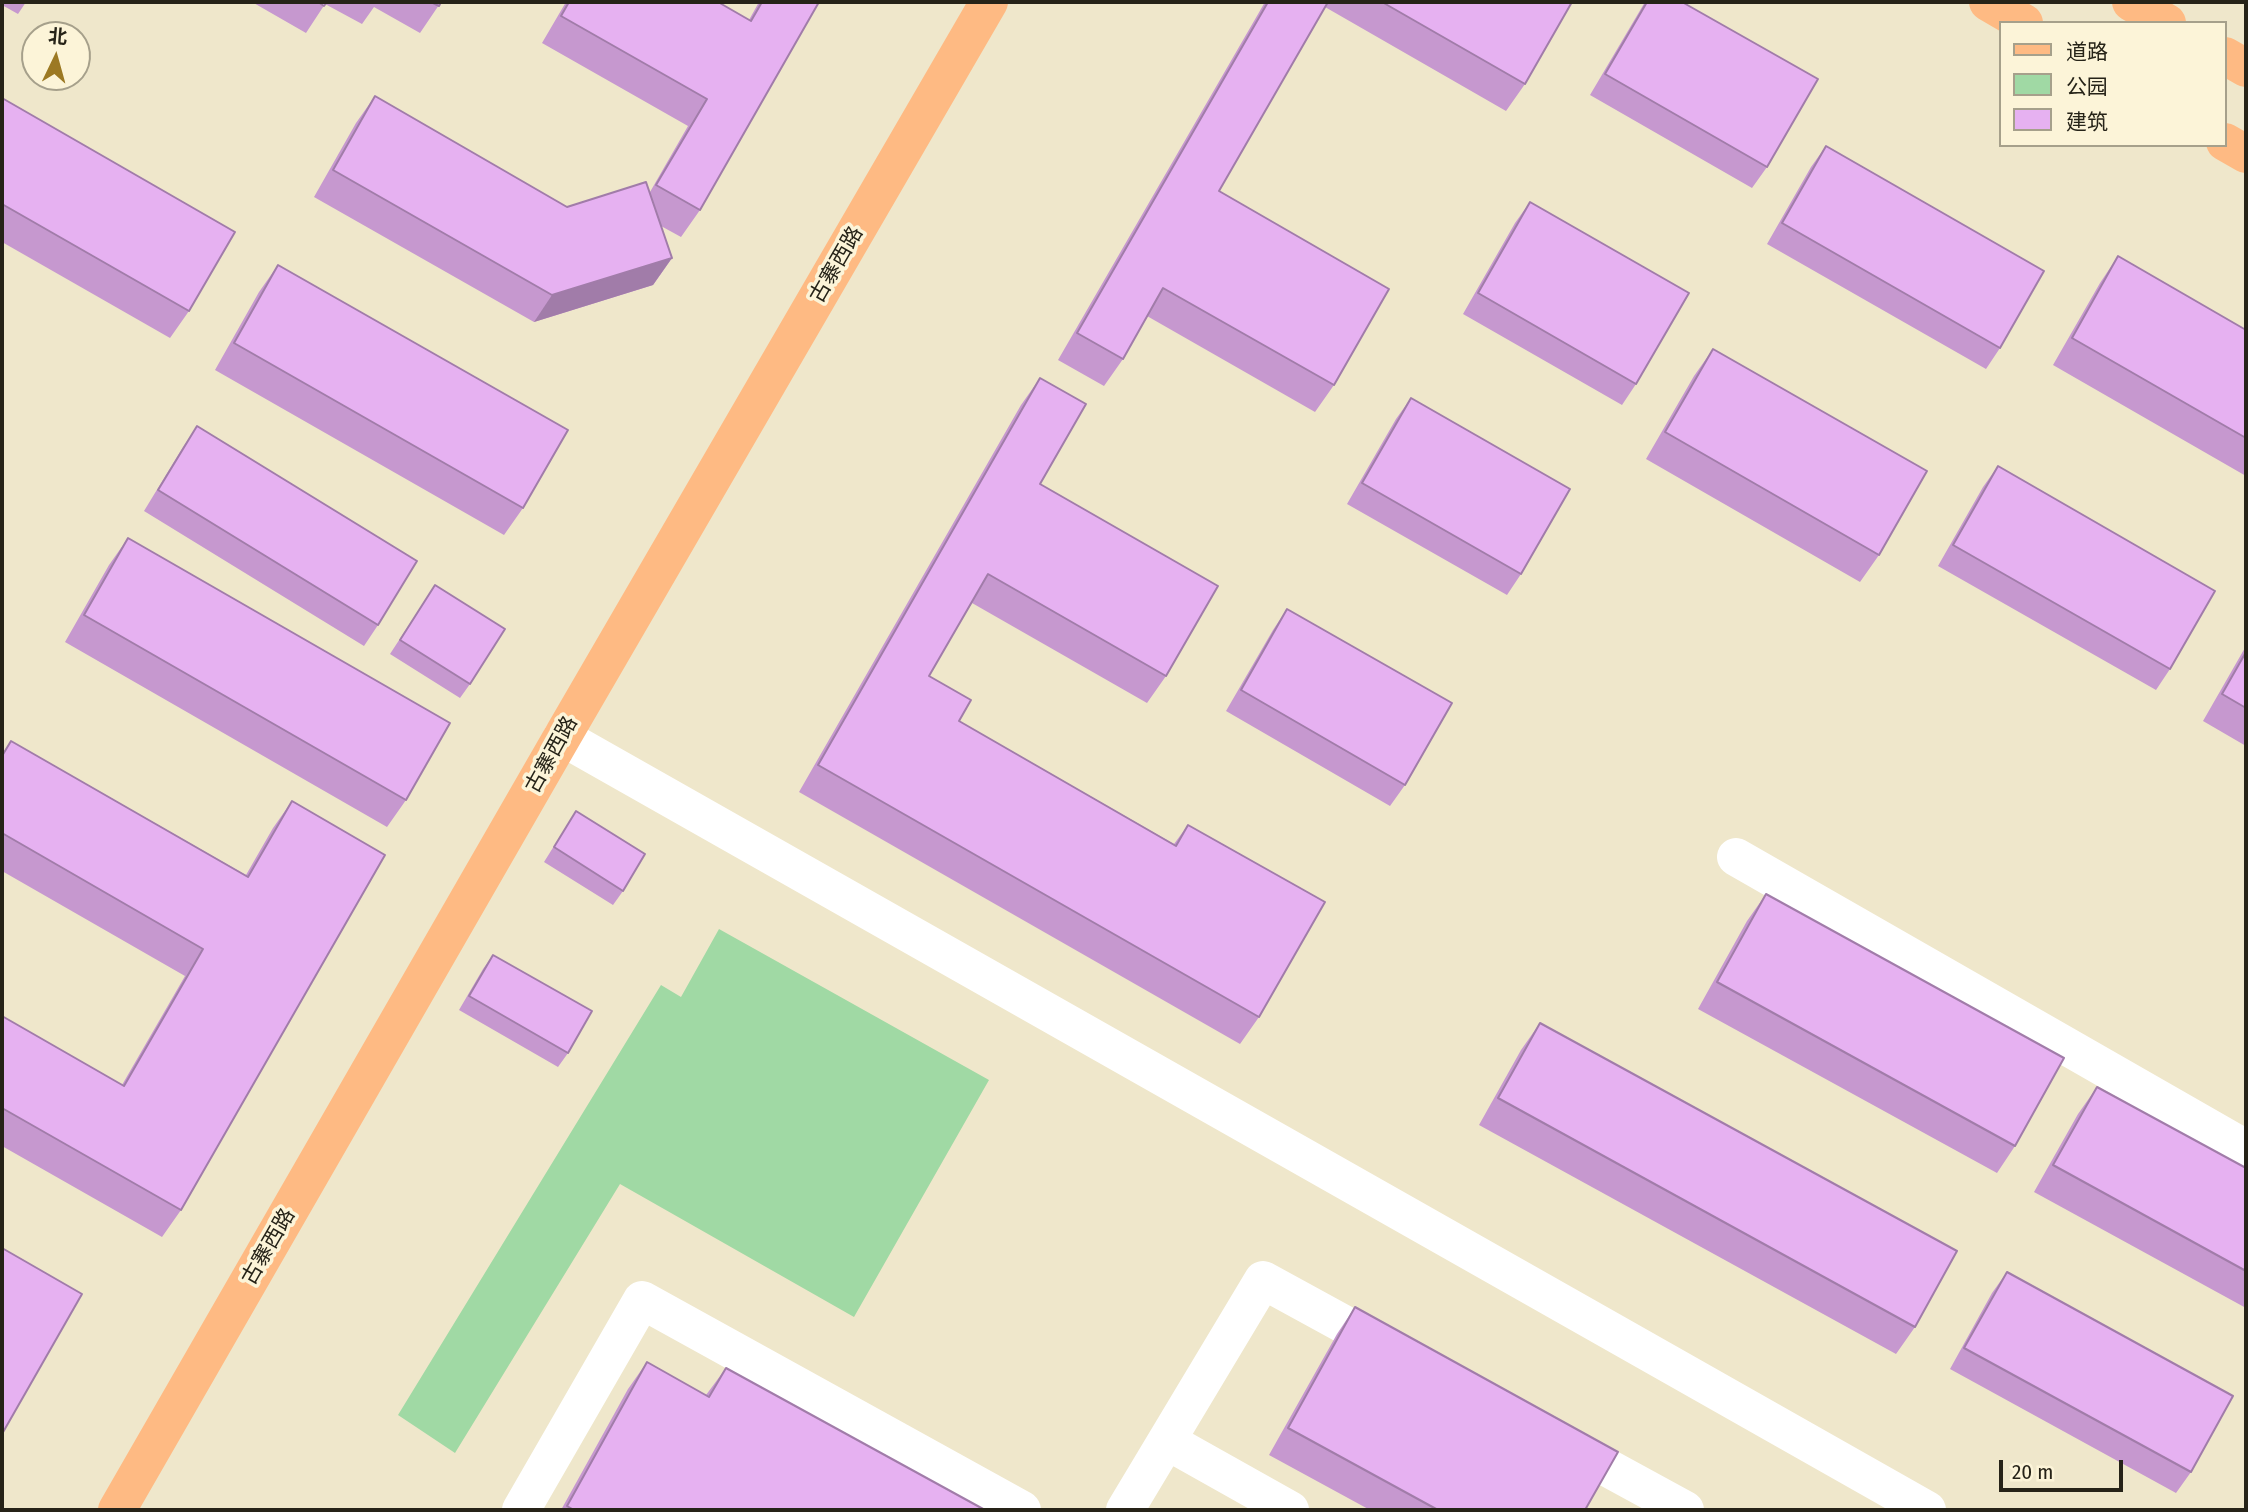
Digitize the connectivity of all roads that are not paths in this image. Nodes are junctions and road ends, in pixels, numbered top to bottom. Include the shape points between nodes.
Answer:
1 (989, 2) edge
2 (1988, 2) edge
3 (2131, 2) edge
4 (2021, 21) edge
5 (2164, 21) edge
6 (2227, 57) edge
7 (2246, 68) edge
8 (2227, 143) edge
9 (2246, 154) edge
10 (562, 737) junction
11 (1736, 856) dead end
12 (2246, 1149) edge
13 (1420, 1365) edge
14 (1528, 1425) edge
15 (1167, 1441) junction
16 (117, 1510) edge
17 (521, 1510) edge
18 (1022, 1510) edge
19 (1125, 1510) edge
20 (1290, 1510) edge
21 (1685, 1510) edge
22 (1927, 1510) edge

1 - 10 main road, 古寨西路
2 - 4 main road
3 - 5 main road
6 - 7 main road
8 - 9 main road
10 - 16 main road, 古寨西路
10 - 22 street
11 - 12 street
13 - 15 street via 1264,1280
14 - 21 street
15 - 19 street
15 - 20 street
17 - 18 street via 642,1300

